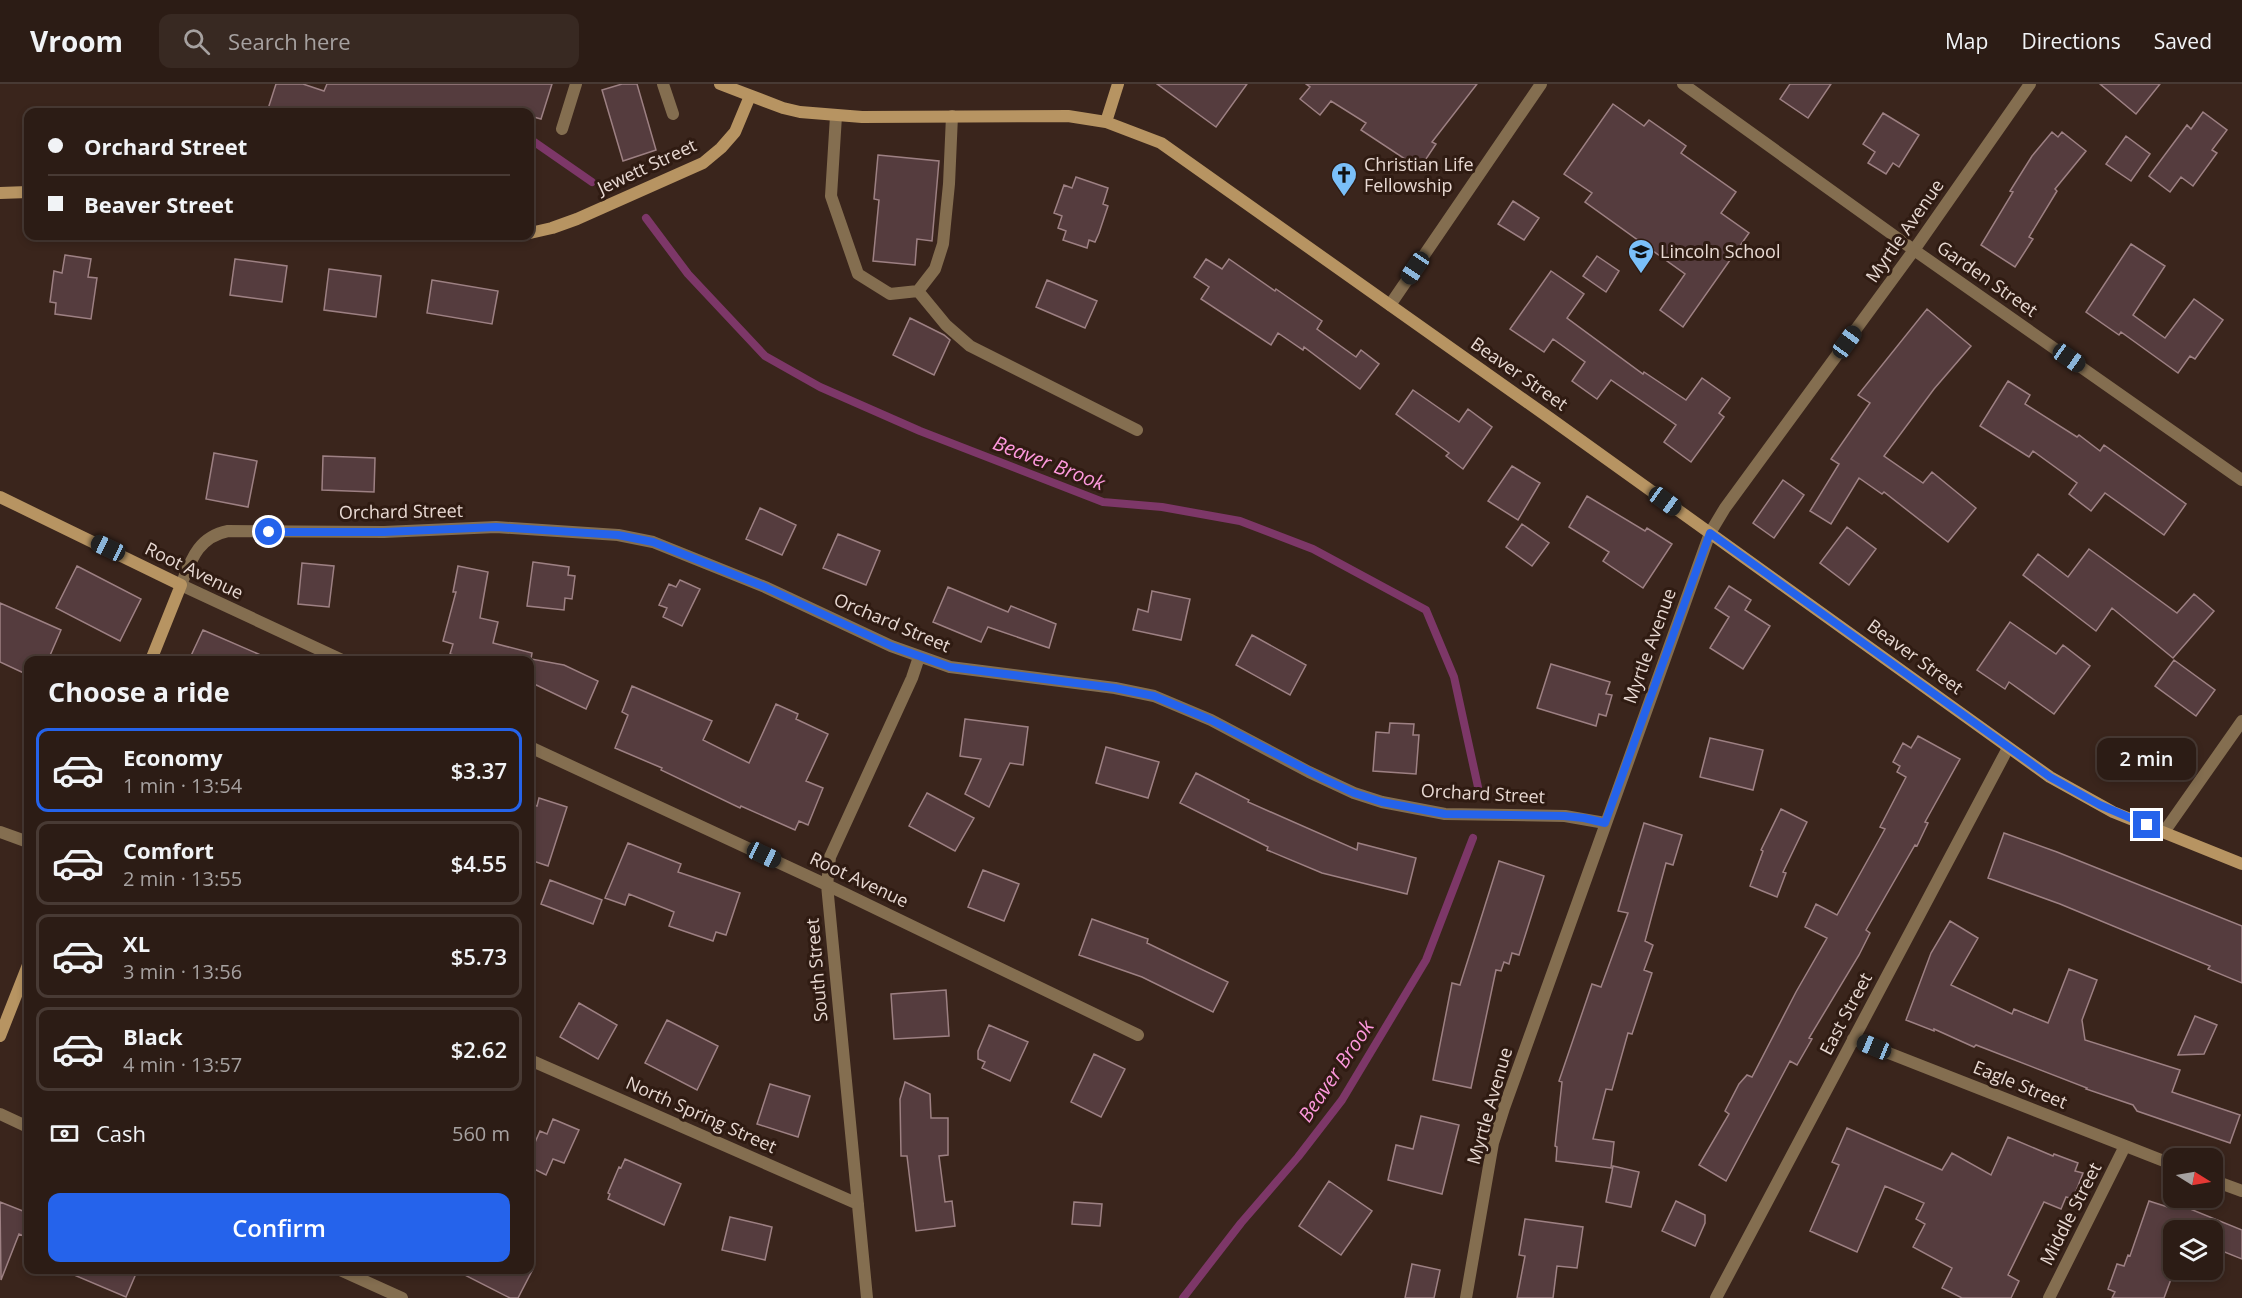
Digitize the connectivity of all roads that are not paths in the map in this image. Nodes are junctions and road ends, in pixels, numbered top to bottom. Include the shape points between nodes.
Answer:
1 (576, 84) edge
2 (663, 84) edge
3 (720, 84) edge
4 (1118, 84) edge
5 (1541, 84) edge
6 (1683, 84) edge
7 (2030, 84) edge
8 (750, 96) junction
9 (673, 114) dead end
10 (836, 116) junction
11 (952, 116) junction
12 (1106, 122) junction
13 (562, 129) dead end
14 (24, 192) edge
15 (0, 194) edge
16 (534, 232) edge
17 (1914, 250) junction
18 (918, 291) junction
19 (1389, 305) junction
20 (1137, 430) dead end
21 (2242, 480) edge
22 (0, 497) edge
23 (1710, 533) junction
24 (181, 585) junction
25 (154, 656) edge
26 (333, 656) edge
27 (919, 657) junction
28 (2242, 721) edge
29 (2008, 748) junction
30 (534, 749) edge
31 (1605, 823) junction
32 (0, 832) edge
33 (2164, 832) junction
34 (24, 841) edge
35 (2242, 864) edge
36 (827, 885) junction
37 (24, 975) edge
38 (1138, 1035) dead end
39 (0, 1036) edge
40 (1853, 1039) junction
41 (534, 1062) edge
42 (0, 1114) edge
43 (24, 1125) edge
44 (2125, 1146) junction
45 (2163, 1161) edge
46 (2223, 1184) edge
47 (2242, 1191) edge
48 (858, 1204) junction
49 (349, 1274) edge
50 (402, 1298) edge
51 (867, 1298) edge
52 (1466, 1298) edge
53 (1716, 1298) edge
54 (2049, 1298) edge

1 - 13 street
2 - 9 street
3 - 8 street, Beaver Street
4 - 12 street
5 - 19 street
6 - 17 street, Garden Street
7 - 17 street, Myrtle Avenue
8 - 10 street, Beaver Street via 792,110
8 - 16 street, Jewett Street via 735,132 703,164 577,219
10 - 11 street, Beaver Street
10 - 18 street via 831,196 858,274 890,294
11 - 12 street, Beaver Street via 1068,116
11 - 18 street via 943,244 935,269
12 - 19 street, Beaver Street via 1161,143
14 - 15 street
17 - 21 street, Garden Street
17 - 23 street, Myrtle Avenue
18 - 20 street via 946,325 970,346
19 - 23 street, Beaver Street
22 - 24 street, Root Avenue
23 - 29 street, Beaver Street
23 - 31 street, Myrtle Avenue
24 - 25 street
24 - 26 street, Root Avenue
24 - 27 street, Orchard Street via 201,544 228,531 384,532 496,527 618,535 653,542 714,565
27 - 31 street, Orchard Street via 950,667 1154,696 1211,720 1354,793 1382,802 1445,814 1564,816
27 - 36 street, South Street via 830,857
28 - 33 street
29 - 33 street, Beaver Street via 2086,798
29 - 40 street, East Street
30 - 36 street, Root Avenue
31 - 52 street, Myrtle Avenue via 1493,1143
32 - 34 street
33 - 35 street, Beaver Street
36 - 38 street, Root Avenue
36 - 48 street, South Street
37 - 39 street
40 - 44 street, Eagle Street
40 - 53 street, East Street
41 - 48 street, North Spring Street
42 - 43 street
44 - 45 street, Eagle Street
44 - 54 street, Middle Street
46 - 47 street
48 - 51 street, South Street
49 - 50 street

